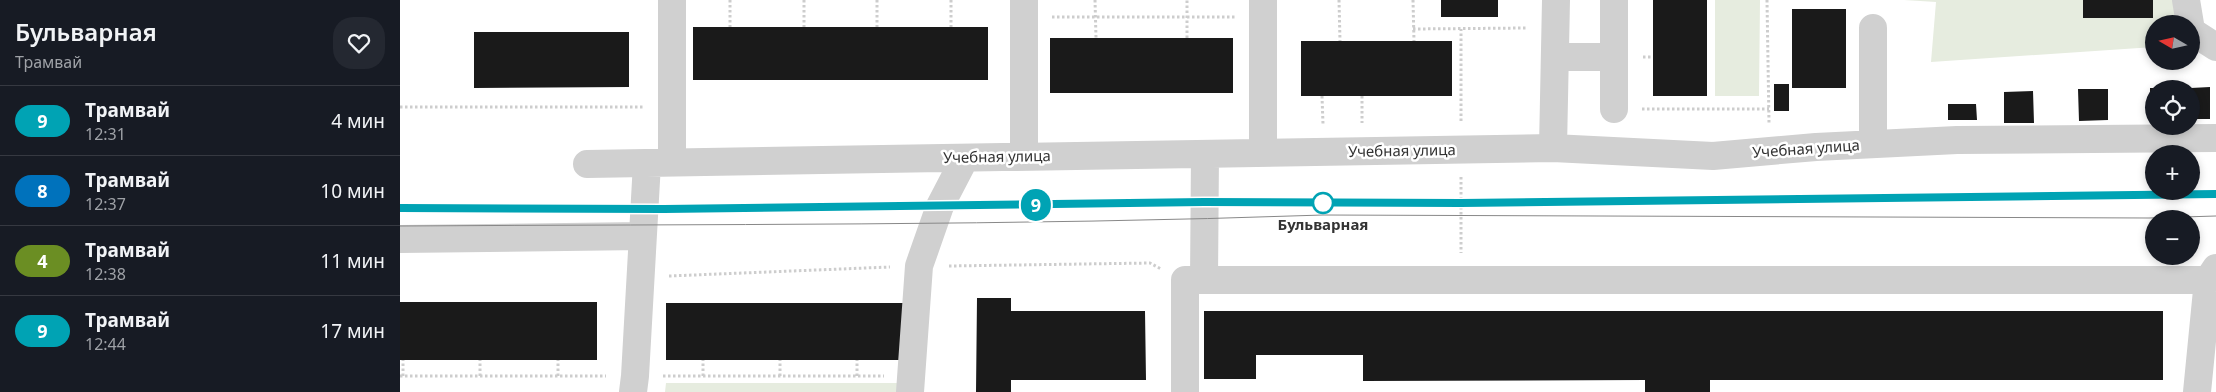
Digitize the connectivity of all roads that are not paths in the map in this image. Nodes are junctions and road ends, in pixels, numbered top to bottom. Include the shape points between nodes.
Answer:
1 (672, 0) edge
2 (1556, 0) edge
3 (1614, 0) edge
4 (2186, 0) edge
5 (1024, 8) edge
6 (1263, 8) edge
7 (2188, 15) edge
8 (1873, 28) dead end
9 (2200, 37) edge
10 (2216, 47) edge
11 (1555, 57) junction
12 (1614, 57) junction
13 (1614, 109) road end
14 (2216, 138) edge
15 (1873, 144) junction
16 (1553, 148) junction
17 (1263, 153) junction
18 (1205, 154) junction
19 (1024, 157) junction
20 (965, 158) junction
21 (659, 163) junction
22 (587, 164) dead end
23 (642, 236) junction
24 (400, 239) edge
25 (2212, 274) edge
26 (1195, 280) junction
27 (634, 384) edge
28 (911, 384) edge
29 (1185, 392) edge
30 (2197, 392) edge

1 - 21 street via 672,108
2 - 11 street
3 - 12 street
4 - 7 street
5 - 19 street
6 - 17 street
8 - 15 street
9 - 10 street
11 - 12 street
11 - 16 street
12 - 13 street
14 - 15 street, Учебная улица via 1957,140
15 - 16 street, Учебная улица via 1713,156
16 - 17 street, Учебная улица
17 - 18 street, Учебная улица
18 - 19 street, Учебная улица
18 - 26 street
19 - 20 street, Учебная улица
20 - 21 street, Учебная улица
20 - 28 street via 940,206 919,266
21 - 22 street, Учебная улица
21 - 23 street
23 - 24 street
23 - 27 street
25 - 26 street
25 - 30 street
26 - 29 street

